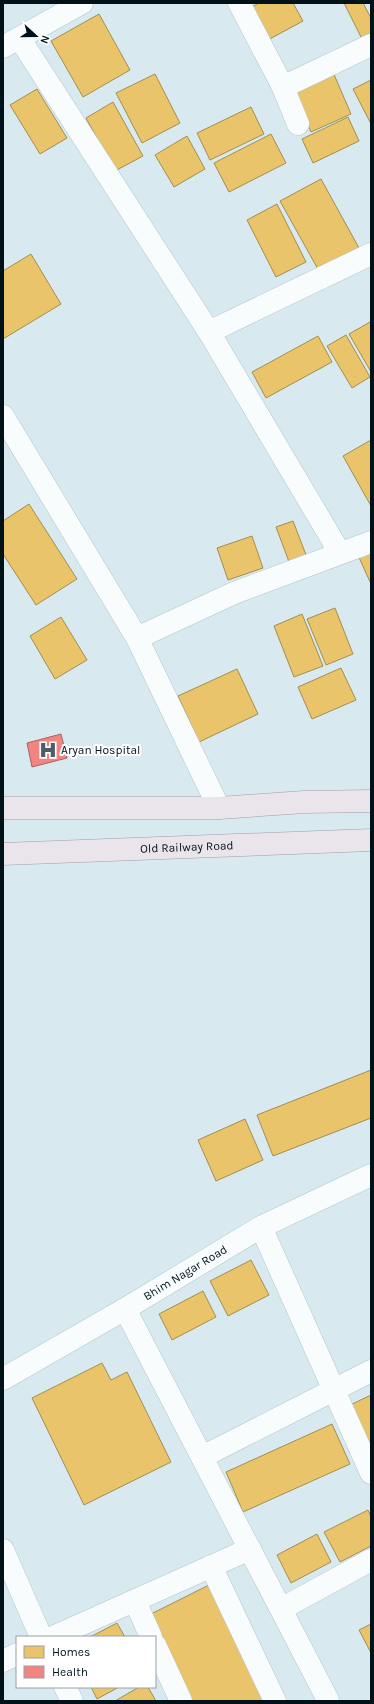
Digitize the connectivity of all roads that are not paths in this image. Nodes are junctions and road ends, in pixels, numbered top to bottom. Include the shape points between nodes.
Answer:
1 (82, 3) edge
2 (239, 3) edge
3 (11, 43) edge
4 (371, 46) edge
5 (283, 87) junction
6 (298, 124) dead end
7 (371, 254) edge
8 (209, 332) junction
9 (3, 416) edge
10 (371, 542) edge
11 (340, 553) junction
12 (137, 638) junction
13 (371, 801) edge
14 (3, 808) edge
15 (219, 808) junction
16 (371, 840) edge
17 (3, 854) edge
18 (371, 1175) edge
19 (261, 1227) junction
20 (125, 1309) junction
21 (371, 1371) edge
22 (3, 1379) edge
23 (334, 1390) junction
24 (202, 1457) junction
25 (371, 1473) edge
26 (250, 1549) junction
27 (3, 1550) edge
28 (371, 1560) edge
29 (211, 1566) junction
30 (135, 1602) junction
31 (281, 1609) junction
32 (41, 1636) edge
33 (55, 1636) edge
34 (151, 1636) edge
35 (156, 1647) edge
36 (16, 1655) edge
37 (3, 1662) edge
38 (66, 1688) edge
39 (328, 1700) edge
40 (72, 1701) edge
41 (181, 1701) edge
42 (275, 1701) edge

1 - 3 street
2 - 5 street
3 - 8 street
4 - 5 street
5 - 6 street
7 - 8 street
8 - 11 street
9 - 12 street
10 - 11 street
11 - 12 street via 234,594
12 - 15 street
13 - 15 main road via 304,802
14 - 15 main road
16 - 17 main road, Old Railway Road
18 - 19 street, Bhim Nagar Road
19 - 20 street, Bhim Nagar Road
19 - 23 street
20 - 22 street, Bhim Nagar Road
20 - 24 street
21 - 23 street
23 - 24 street
23 - 25 street
24 - 26 street
26 - 29 street
26 - 31 street
27 - 32 street
28 - 31 street
29 - 30 street
29 - 42 street
30 - 33 street
30 - 34 street
31 - 39 street
35 - 41 street
36 - 37 street
38 - 40 street

